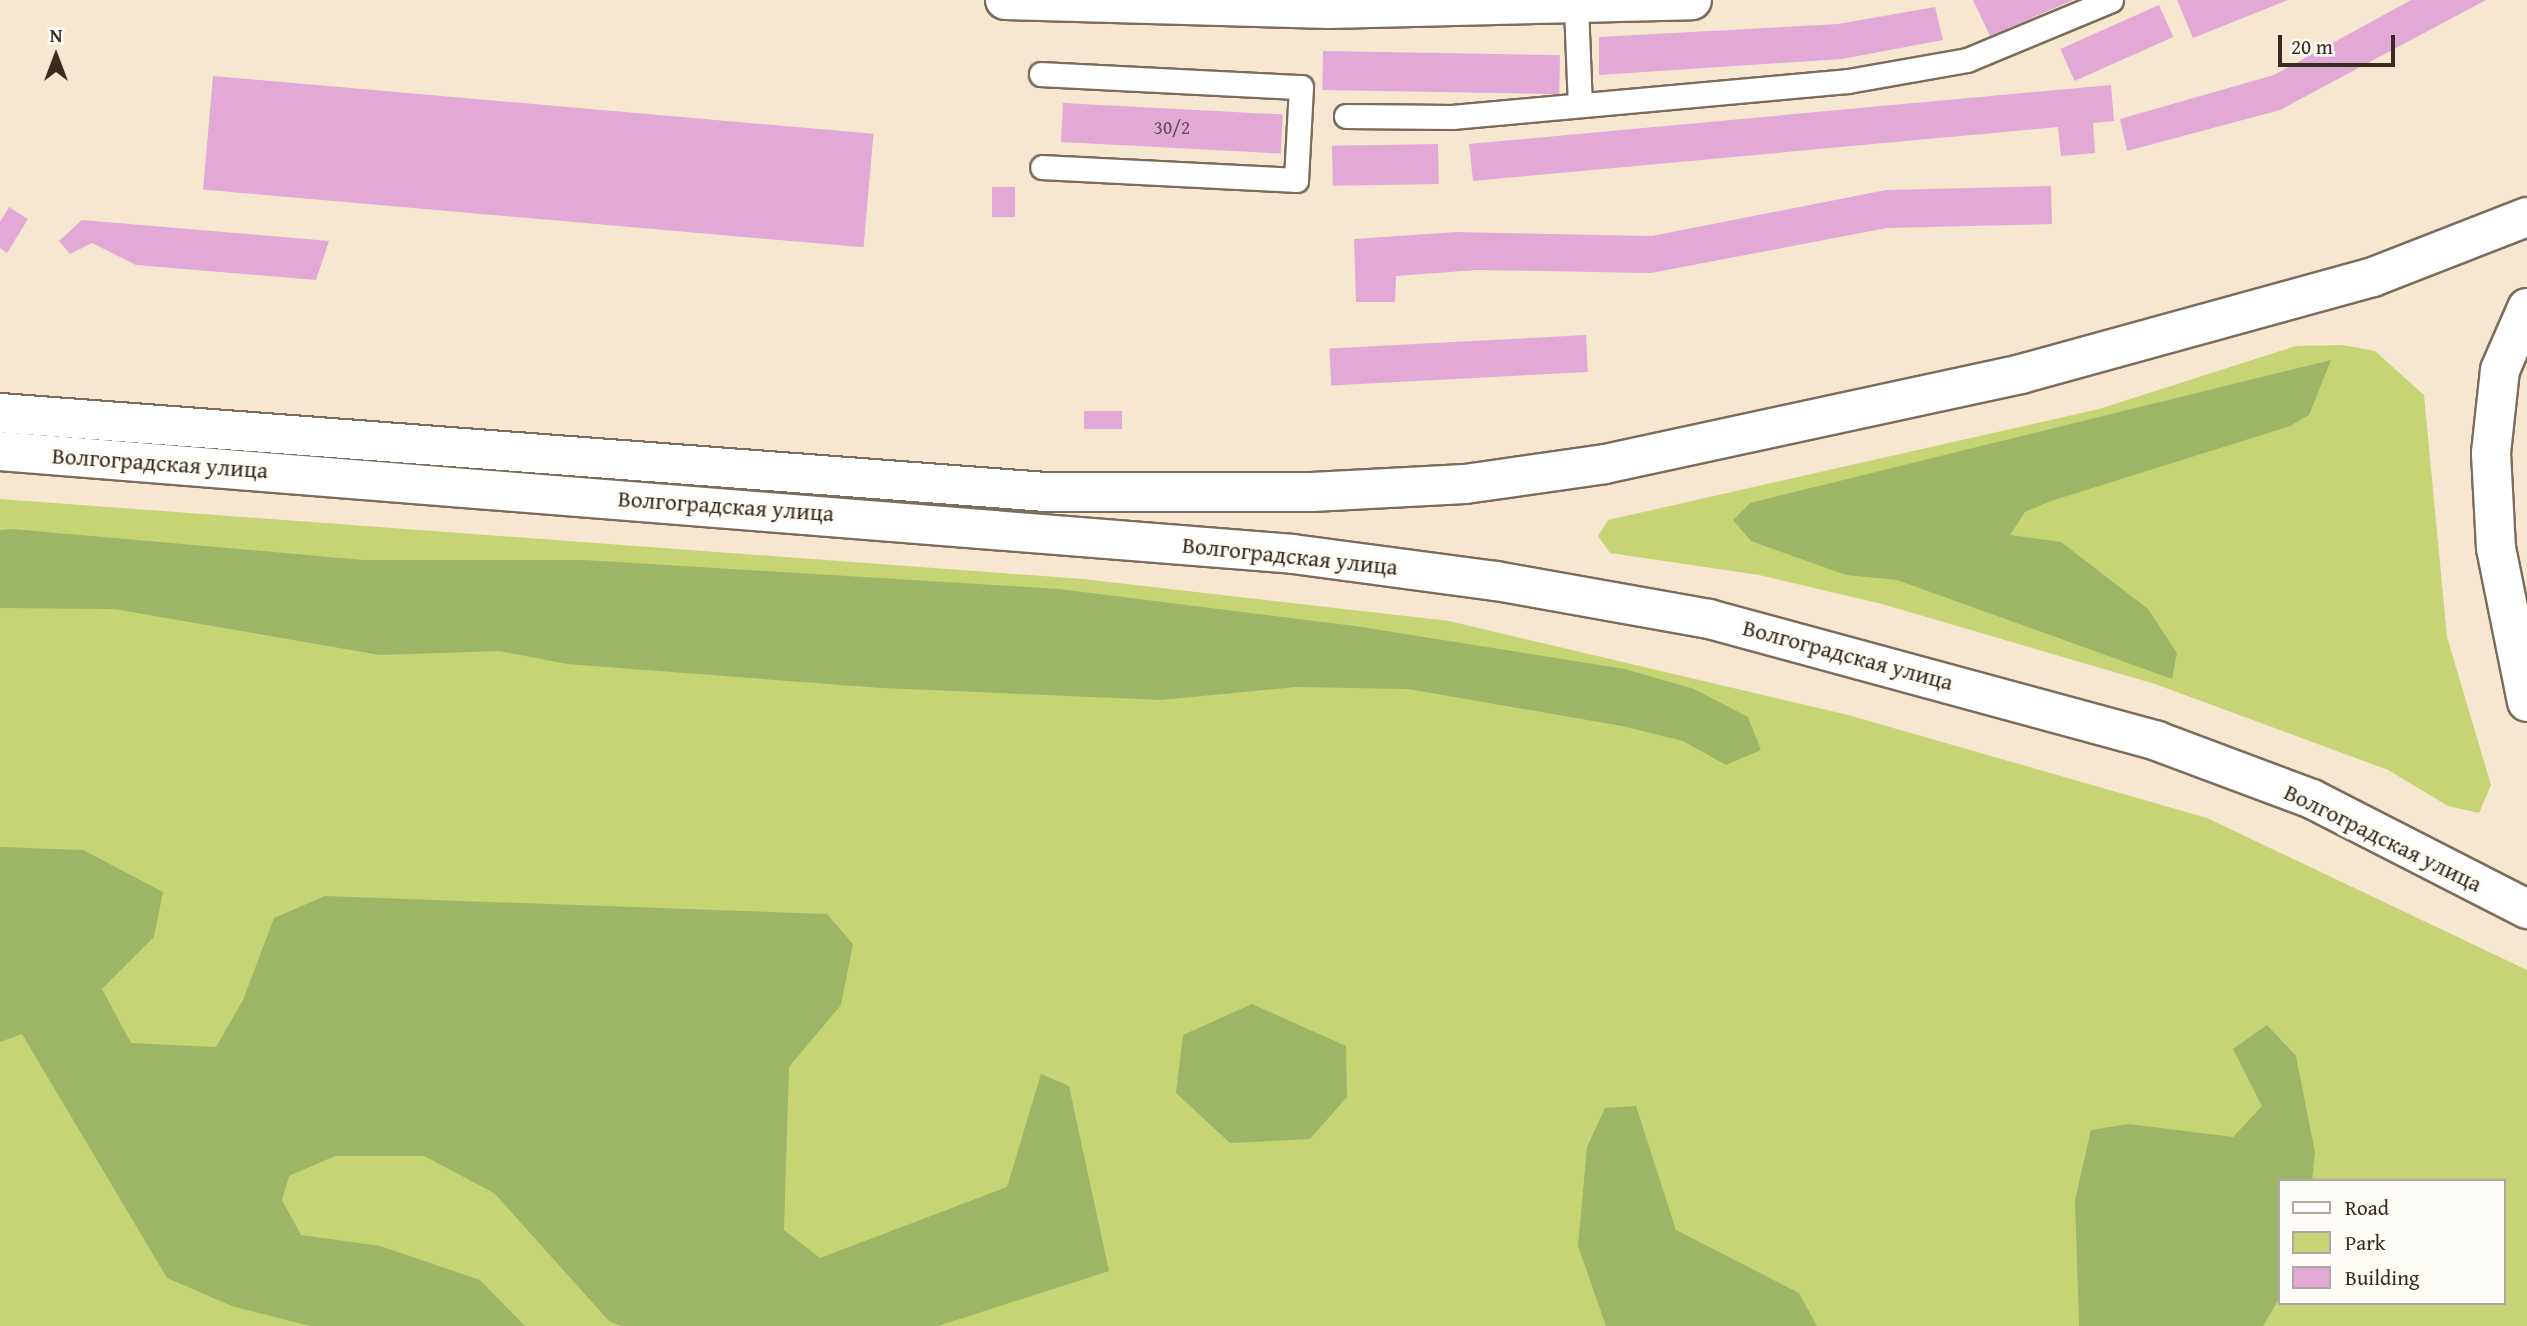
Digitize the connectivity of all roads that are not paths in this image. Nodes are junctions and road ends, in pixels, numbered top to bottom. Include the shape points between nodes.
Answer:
1 (1005, 0) edge
2 (1692, 0) edge
3 (2111, 0) edge
4 (1576, 7) junction
5 (1041, 74) dead end
6 (1580, 105) junction
7 (1346, 116) dead end
8 (1042, 167) dead end
9 (2527, 217) edge
10 (2527, 307) edge
11 (0, 413) edge
12 (0, 451) edge
13 (2527, 702) edge
14 (2527, 909) edge

1 - 4 main road via 1329,9
2 - 4 main road
3 - 6 lane via 1967,60 1847,81
4 - 6 lane
5 - 8 lane via 1301,87 1296,180
6 - 7 lane via 1452,117
9 - 11 main road, Волгоградская улица via 2373,277 2021,374 1605,464 1465,484 1298,493 1047,492
10 - 13 main road via 2500,370 2491,453 2496,548
12 - 14 main road, Волгоградская улица via 1293,554 1696,616 2157,741 2312,799

